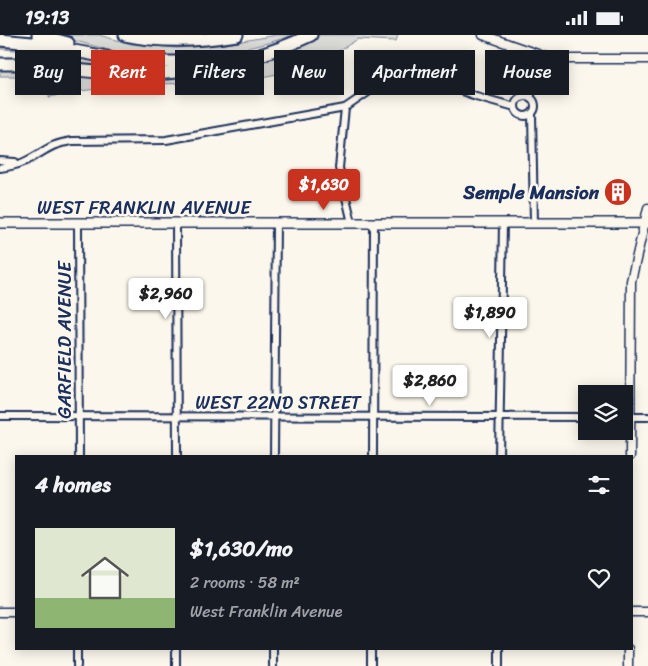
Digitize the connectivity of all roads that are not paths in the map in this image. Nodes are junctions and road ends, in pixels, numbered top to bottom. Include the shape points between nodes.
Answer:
1 (38, 35) edge
2 (126, 35) edge
3 (238, 35) edge
4 (312, 35) edge
5 (483, 35) edge
6 (2, 40) edge
7 (277, 49) junction
8 (526, 50) edge
9 (569, 57) edge
10 (648, 59) edge
11 (168, 63) junction
12 (0, 65) edge
13 (530, 97) joint
14 (515, 107) junction
15 (345, 108) junction
16 (532, 114) junction
17 (33, 157) junction
18 (0, 161) edge
19 (0, 169) edge
20 (648, 208) edge
21 (0, 223) edge
22 (78, 223) junction
23 (176, 223) junction
24 (276, 223) junction
25 (352, 223) junction
26 (374, 223) junction
27 (503, 223) junction
28 (534, 223) junction
29 (646, 223) edge
30 (628, 385) edge
31 (0, 416) edge
32 (79, 416) junction
33 (177, 417) junction
34 (275, 417) junction
35 (499, 417) junction
36 (578, 417) edge
37 (633, 417) edge
38 (648, 417) edge
39 (373, 418) junction
40 (629, 440) edge
41 (79, 455) edge
42 (177, 455) edge
43 (274, 455) edge
44 (373, 455) edge
45 (499, 455) edge
46 (630, 455) edge
47 (0, 612) edge
48 (15, 612) edge
49 (633, 612) edge
50 (648, 612) edge
51 (78, 650) edge
52 (176, 650) edge
53 (273, 650) edge
54 (371, 650) edge
55 (499, 650) edge
56 (628, 650) edge
57 (78, 666) edge
58 (176, 666) edge
59 (273, 666) edge
60 (371, 666) edge
61 (499, 666) edge
62 (628, 666) edge

1 - 11 highway via 121,57
2 - 3 highway via 183,41
4 - 7 highway
5 - 8 street
6 - 11 highway via 121,60
7 - 11 highway via 212,62
7 - 12 highway via 204,68 155,73
9 - 10 street
13 - 14 street via 521,97
13 - 16 street via 536,105
14 - 15 street via 416,75 393,75
14 - 16 street via 522,116
15 - 17 street via 166,140 61,142
15 - 25 street via 339,167
16 - 28 street
17 - 18 street via 15,162
17 - 19 street
20 - 29 street
21 - 22 main road, WEST FRANKLIN AVENUE
22 - 23 main road, WEST FRANKLIN AVENUE
22 - 32 street, GARFIELD AVENUE
23 - 24 main road, WEST FRANKLIN AVENUE
23 - 33 street
24 - 25 main road, WEST FRANKLIN AVENUE
24 - 34 street
25 - 26 main road, WEST FRANKLIN AVENUE
26 - 27 main road, WEST FRANKLIN AVENUE
26 - 39 street
27 - 28 main road, WEST FRANKLIN AVENUE
27 - 35 street
28 - 29 main road, WEST FRANKLIN AVENUE
29 - 30 street via 631,281
31 - 32 street, WEST 22ND STREET
32 - 33 street, WEST 22ND STREET
32 - 41 street, GARFIELD AVENUE
33 - 34 street, WEST 22ND STREET
33 - 42 street
34 - 39 street, WEST 22ND STREET
34 - 43 street
35 - 36 street, WEST 22ND STREET
35 - 39 street, WEST 22ND STREET
35 - 45 street
37 - 38 street
39 - 44 street
40 - 46 street
47 - 48 street
49 - 50 street
51 - 57 street
52 - 58 street
53 - 59 street
54 - 60 street
55 - 61 street
56 - 62 street

